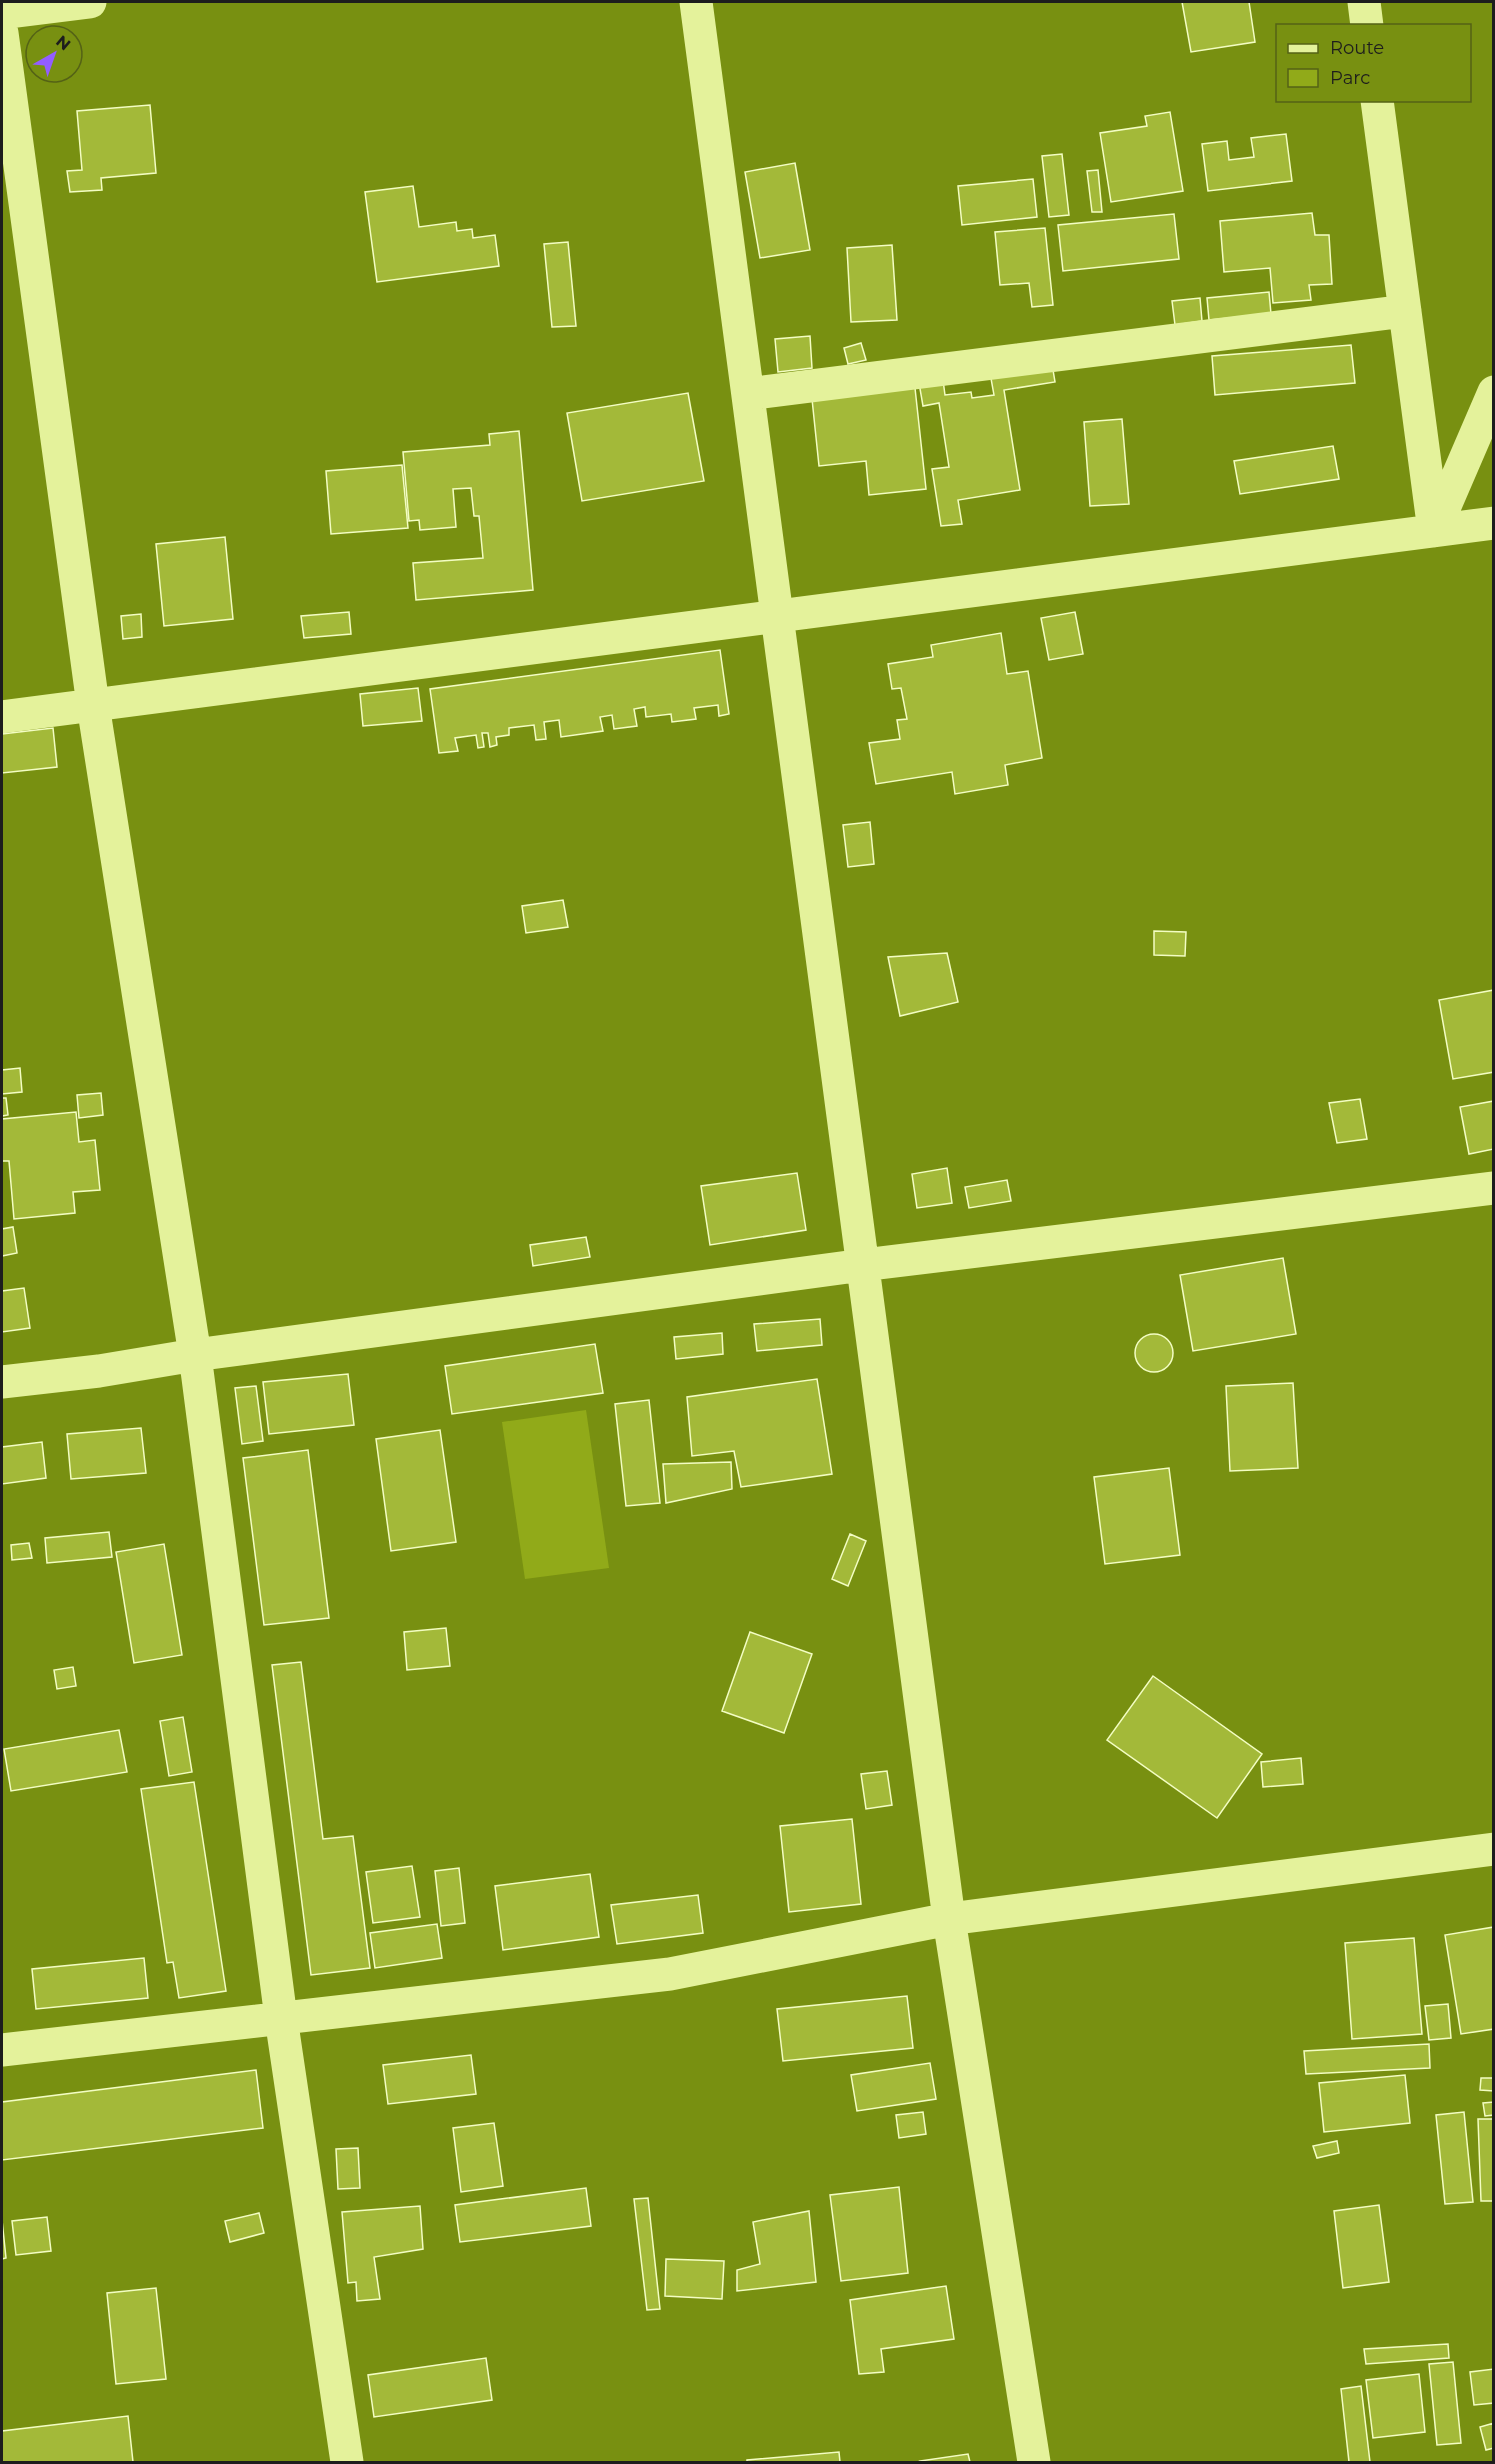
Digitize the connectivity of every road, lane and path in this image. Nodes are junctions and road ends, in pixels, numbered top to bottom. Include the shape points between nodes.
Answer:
1 (90, 2) edge
2 (696, 2) edge
3 (1364, 2) edge
4 (2, 13) edge
5 (1367, 24) edge
6 (2, 33) edge
7 (1377, 102) edge
8 (1405, 312) junction
9 (1494, 392) edge
10 (748, 394) junction
11 (1494, 523) edge
12 (1434, 531) junction
13 (777, 616) junction
14 (93, 705) junction
15 (2, 717) edge
16 (1494, 1188) edge
17 (863, 1265) junction
18 (195, 1355) junction
19 (2, 1382) edge
20 (1494, 1849) edge
21 (949, 1919) junction
22 (281, 2018) junction
23 (2, 2050) edge
24 (347, 2463) edge
25 (1034, 2463) edge

1 - 4 street
2 - 10 street
3 - 5 street
6 - 14 street
7 - 8 street
8 - 10 street
8 - 12 street
9 - 12 street
10 - 13 street
11 - 12 street
12 - 13 street
13 - 14 street
13 - 17 street
14 - 15 street
14 - 18 street
16 - 17 street
17 - 18 street
17 - 21 street
18 - 19 street
18 - 22 street
20 - 21 street
21 - 22 street via 670,1974
21 - 25 street
22 - 23 street
22 - 24 street

